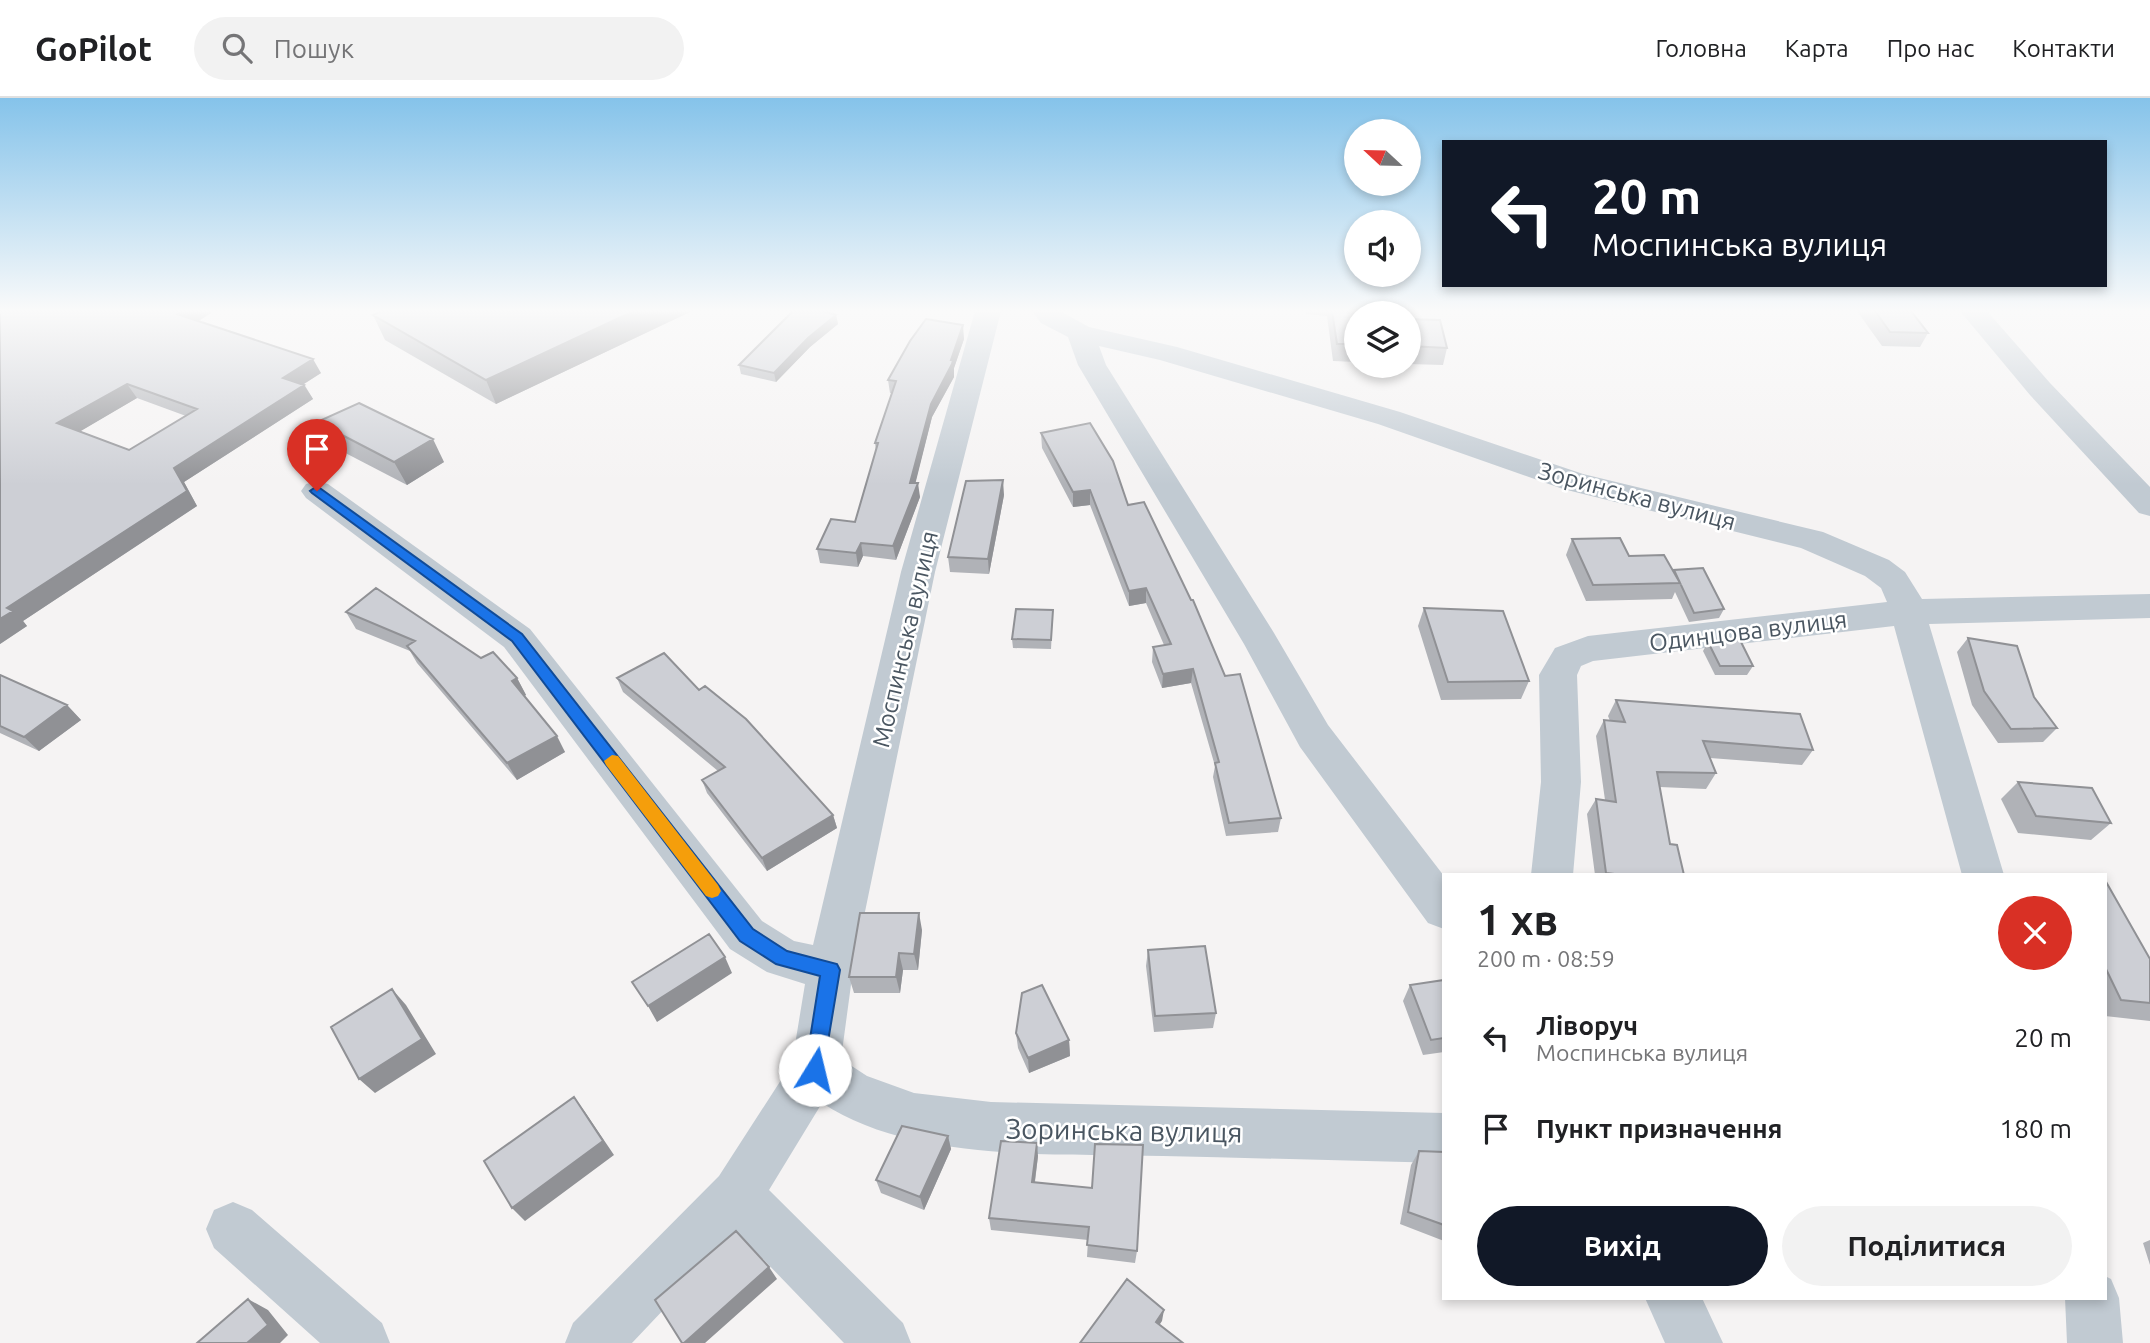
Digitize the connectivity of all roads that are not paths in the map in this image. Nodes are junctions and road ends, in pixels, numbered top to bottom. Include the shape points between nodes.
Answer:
1 (1005, 369) edge
2 (1095, 369) edge
3 (1222, 369) edge
4 (2023, 369) edge
5 (317, 491) dead end
6 (2150, 506) edge
7 (2150, 606) edge
8 (1906, 612) junction
9 (1552, 873) edge
10 (1982, 873) edge
11 (1442, 907) edge
12 (830, 970) junction
13 (815, 1070) junction
14 (1442, 1138) edge
15 (737, 1194) junction
16 (233, 1229) dead end
17 (1673, 1300) edge
18 (2092, 1300) edge
19 (362, 1343) edge
20 (593, 1343) edge
21 (883, 1343) edge
22 (1695, 1343) edge
23 (2095, 1343) edge

1 - 12 street, Моспинська вулиця via 918,572
2 - 11 street via 1314,736
3 - 8 street, Зоринська вулиця via 1390,418 1574,482 1811,540 1877,568 1893,580 1903,595
4 - 6 street
5 - 12 street via 517,638 747,935 783,958
7 - 8 street, Одинцова вулиця
8 - 9 street, Одинцова вулиця via 1588,649 1568,657 1558,675 1561,782
8 - 10 street, Зоринська вулиця
12 - 13 street, Моспинська вулиця
13 - 14 street, Зоринська вулиця via 852,1094 914,1116 990,1127
13 - 15 street, Моспинська вулиця
15 - 20 street, Моспинська вулиця
15 - 21 street
16 - 19 street
17 - 22 street
18 - 23 street

